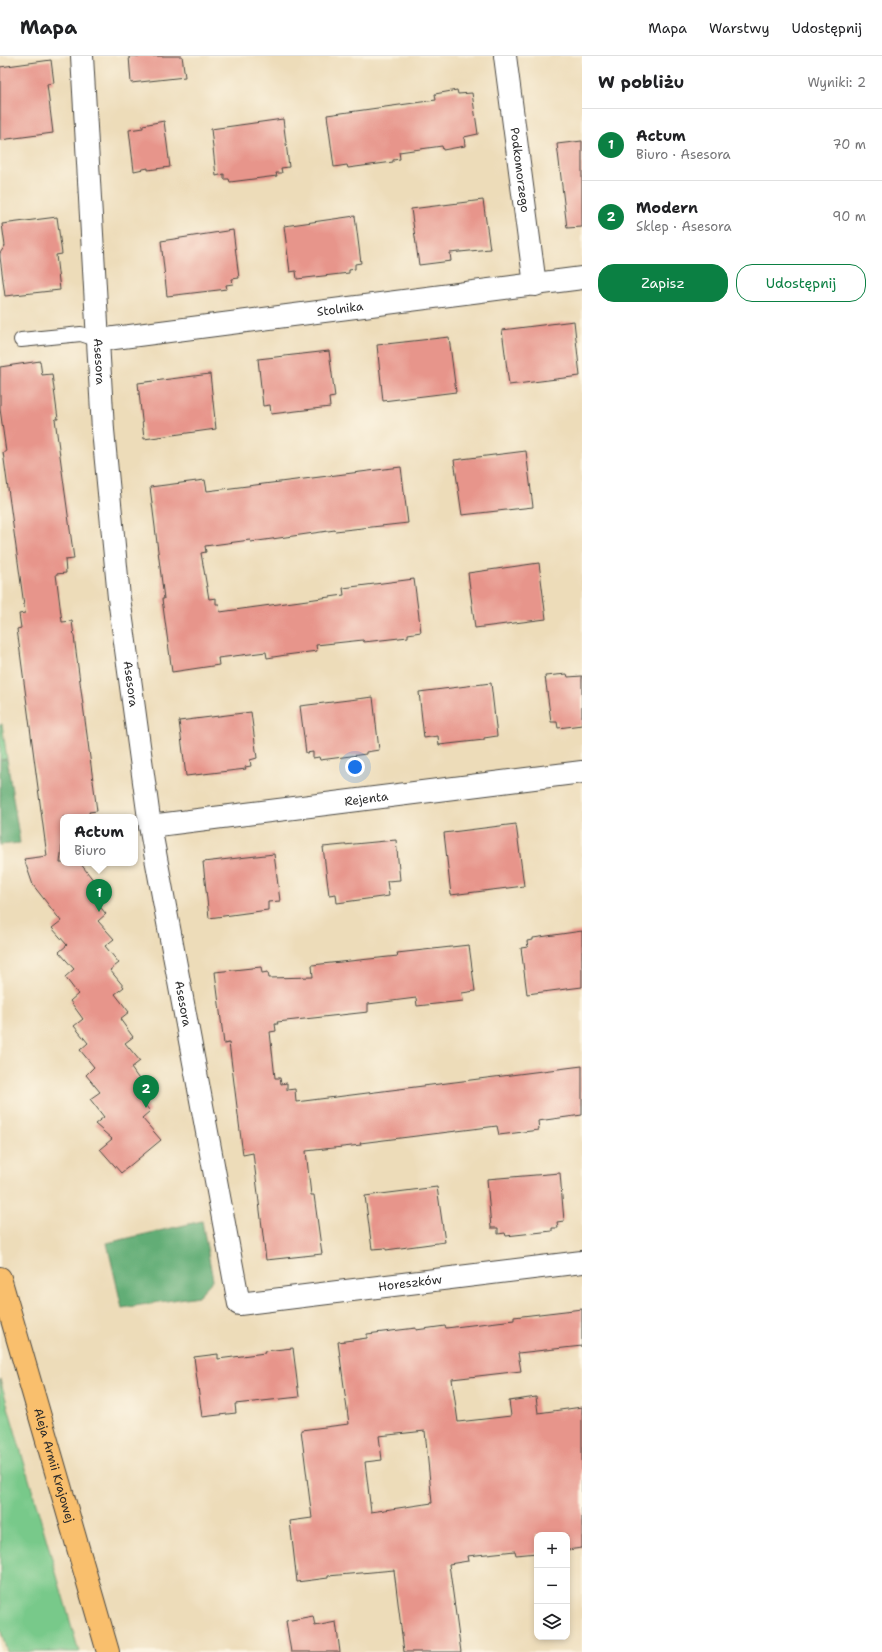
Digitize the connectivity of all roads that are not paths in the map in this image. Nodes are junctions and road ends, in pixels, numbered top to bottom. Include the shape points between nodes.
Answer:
1 (82, 56) edge
2 (506, 56) edge
3 (582, 278) edge
4 (535, 284) junction
5 (21, 340) dead end
6 (99, 340) junction
7 (582, 772) edge
8 (150, 826) junction
9 (582, 1262) edge
10 (0, 1278) edge
11 (239, 1304) joint
12 (108, 1652) edge

1 - 6 street, Asesora
2 - 4 street, Podkomorzego
3 - 4 street, Stolnika
4 - 6 street, Stolnika
5 - 6 lane via 81,334
6 - 8 street, Asesora via 103,430 119,598
7 - 8 street, Rejenta
8 - 11 street, Asesora
9 - 11 street, Horeszków
10 - 12 main road, Aleja Armii Krajowej

